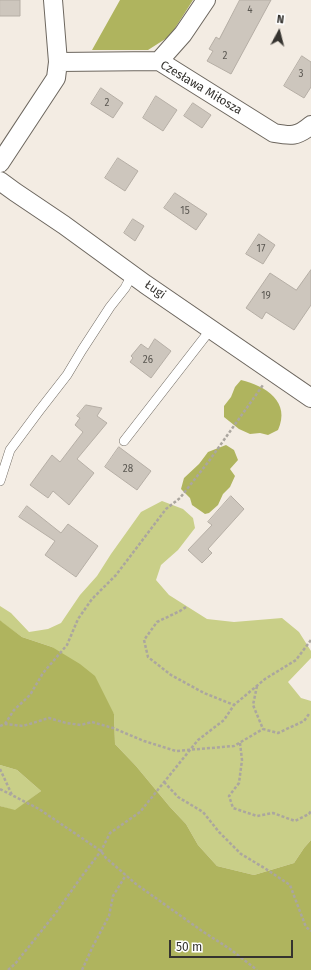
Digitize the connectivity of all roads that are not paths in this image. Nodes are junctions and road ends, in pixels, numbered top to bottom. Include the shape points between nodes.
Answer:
1 (53, 0) edge
2 (206, 0) edge
3 (159, 61) junction
4 (58, 62) junction
5 (311, 125) edge
6 (0, 163) edge
7 (0, 181) edge
8 (132, 275) junction
9 (211, 329) junction
10 (311, 398) edge
11 (124, 440) dead end
12 (0, 481) edge

1 - 4 street
2 - 3 street via 183,34
3 - 4 street, Czesława Miłosza
3 - 5 street, Czesława Miłosza via 274,134 290,135 303,132
4 - 6 street via 56,78
7 - 8 street, Ługi
8 - 9 street, Ługi
8 - 12 lane via 67,376 10,450
9 - 10 street, Ługi
9 - 11 lane

